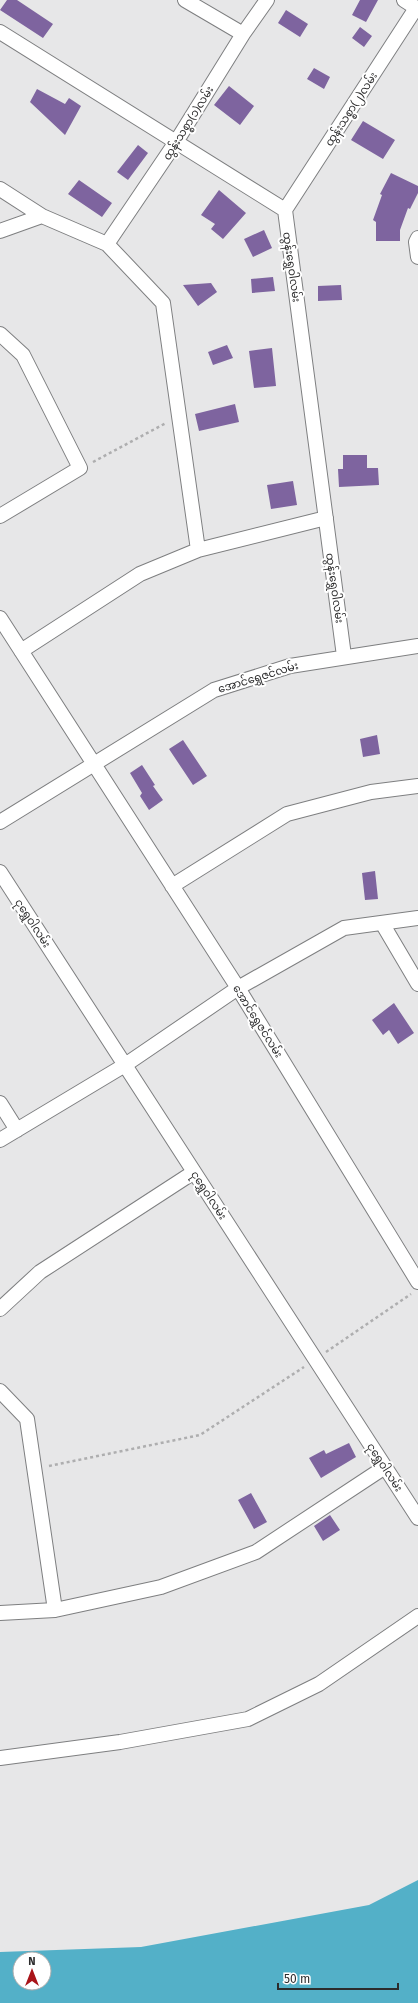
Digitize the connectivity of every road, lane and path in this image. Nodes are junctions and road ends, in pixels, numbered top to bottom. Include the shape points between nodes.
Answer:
1 (185, 0) edge
2 (267, 0) edge
3 (404, 0) edge
4 (417, 8) edge
5 (0, 32) edge
6 (243, 34) junction
7 (176, 142) junction
8 (0, 188) edge
9 (285, 210) junction
10 (42, 216) junction
11 (0, 231) edge
12 (418, 238) edge
13 (107, 244) junction
14 (418, 257) edge
15 (0, 334) edge
16 (179, 416) junction
17 (80, 468) junction
18 (0, 516) edge
19 (326, 518) junction
20 (198, 550) junction
21 (0, 618) edge
22 (418, 646) edge
23 (21, 651) junction
24 (344, 656) junction
25 (94, 764) junction
26 (418, 786) edge
27 (0, 822) edge
28 (0, 872) edge
29 (172, 886) junction
30 (418, 918) edge
31 (382, 923) junction
32 (418, 984) edge
33 (238, 988) junction
34 (125, 1065) junction
35 (0, 1103) edge
36 (17, 1130) junction
37 (0, 1140) edge
38 (194, 1172) junction
39 (418, 1282) edge
40 (418, 1290) edge
41 (0, 1309) edge
42 (315, 1359) junction
43 (0, 1391) edge
44 (385, 1467) junction
45 (34, 1469) junction
46 (418, 1518) edge
47 (55, 1610) junction
48 (0, 1613) edge
49 (418, 1616) edge
50 (0, 1758) edge

1 - 6 street
2 - 6 street, ထွန်းသစ္စာ(၁)လမ်း
3 - 4 street
4 - 9 street, ထွန်းသစ္စာ(၂)လမ်း
5 - 7 street
6 - 7 street, ထွန်းသစ္စာ(၁)လမ်း
7 - 9 street
7 - 13 street, ထွန်းသစ္စာ(၁)လမ်း
8 - 10 street
9 - 19 street, ထွန်းရွှေဝါလမ်း
10 - 11 street
10 - 13 street
12 - 14 street
13 - 16 street via 163,304
15 - 17 street via 23,355
16 - 17 path
16 - 20 street
17 - 18 street
19 - 20 street
19 - 24 street, ထွန်းရွှေဝါလမ်း
20 - 23 street via 140,574
21 - 23 street, အောင်ရွှေဇင်လမ်း
22 - 24 street, အောင်ရွှေဇင်လမ်း
23 - 25 street, အောင်ရွှေဇင်လမ်း
24 - 25 street, အောင်ရွှေဇင်လမ်း via 290,666 214,690
25 - 27 street, အောင်ရွှေဇင်လမ်း
25 - 29 street, အောင်ရွှေဇင်လမ်း
26 - 29 street via 371,792 286,814
28 - 34 street, ငုရွှေဝါလမ်း
29 - 33 street, အောင်ရွှေဇင်လမ်း
30 - 31 street
31 - 32 street
31 - 33 street via 344,928
33 - 34 street
33 - 39 street, အောင်ရွှေဇင်လမ်း
34 - 36 street
34 - 38 street, ငုရွှေဝါလမ်း
35 - 36 street
36 - 37 street
38 - 41 street via 40,1272
38 - 42 street, ငုရွှေဝါလမ်း
40 - 42 path
42 - 44 street, ငုရွှေဝါလမ်း
42 - 45 path via 200,1436
43 - 45 street via 27,1419
44 - 46 street, ငုရွှေဝါလမ်း
44 - 47 street via 256,1552 161,1587
45 - 47 street
47 - 48 street
49 - 50 street via 319,1684 248,1719 120,1742

